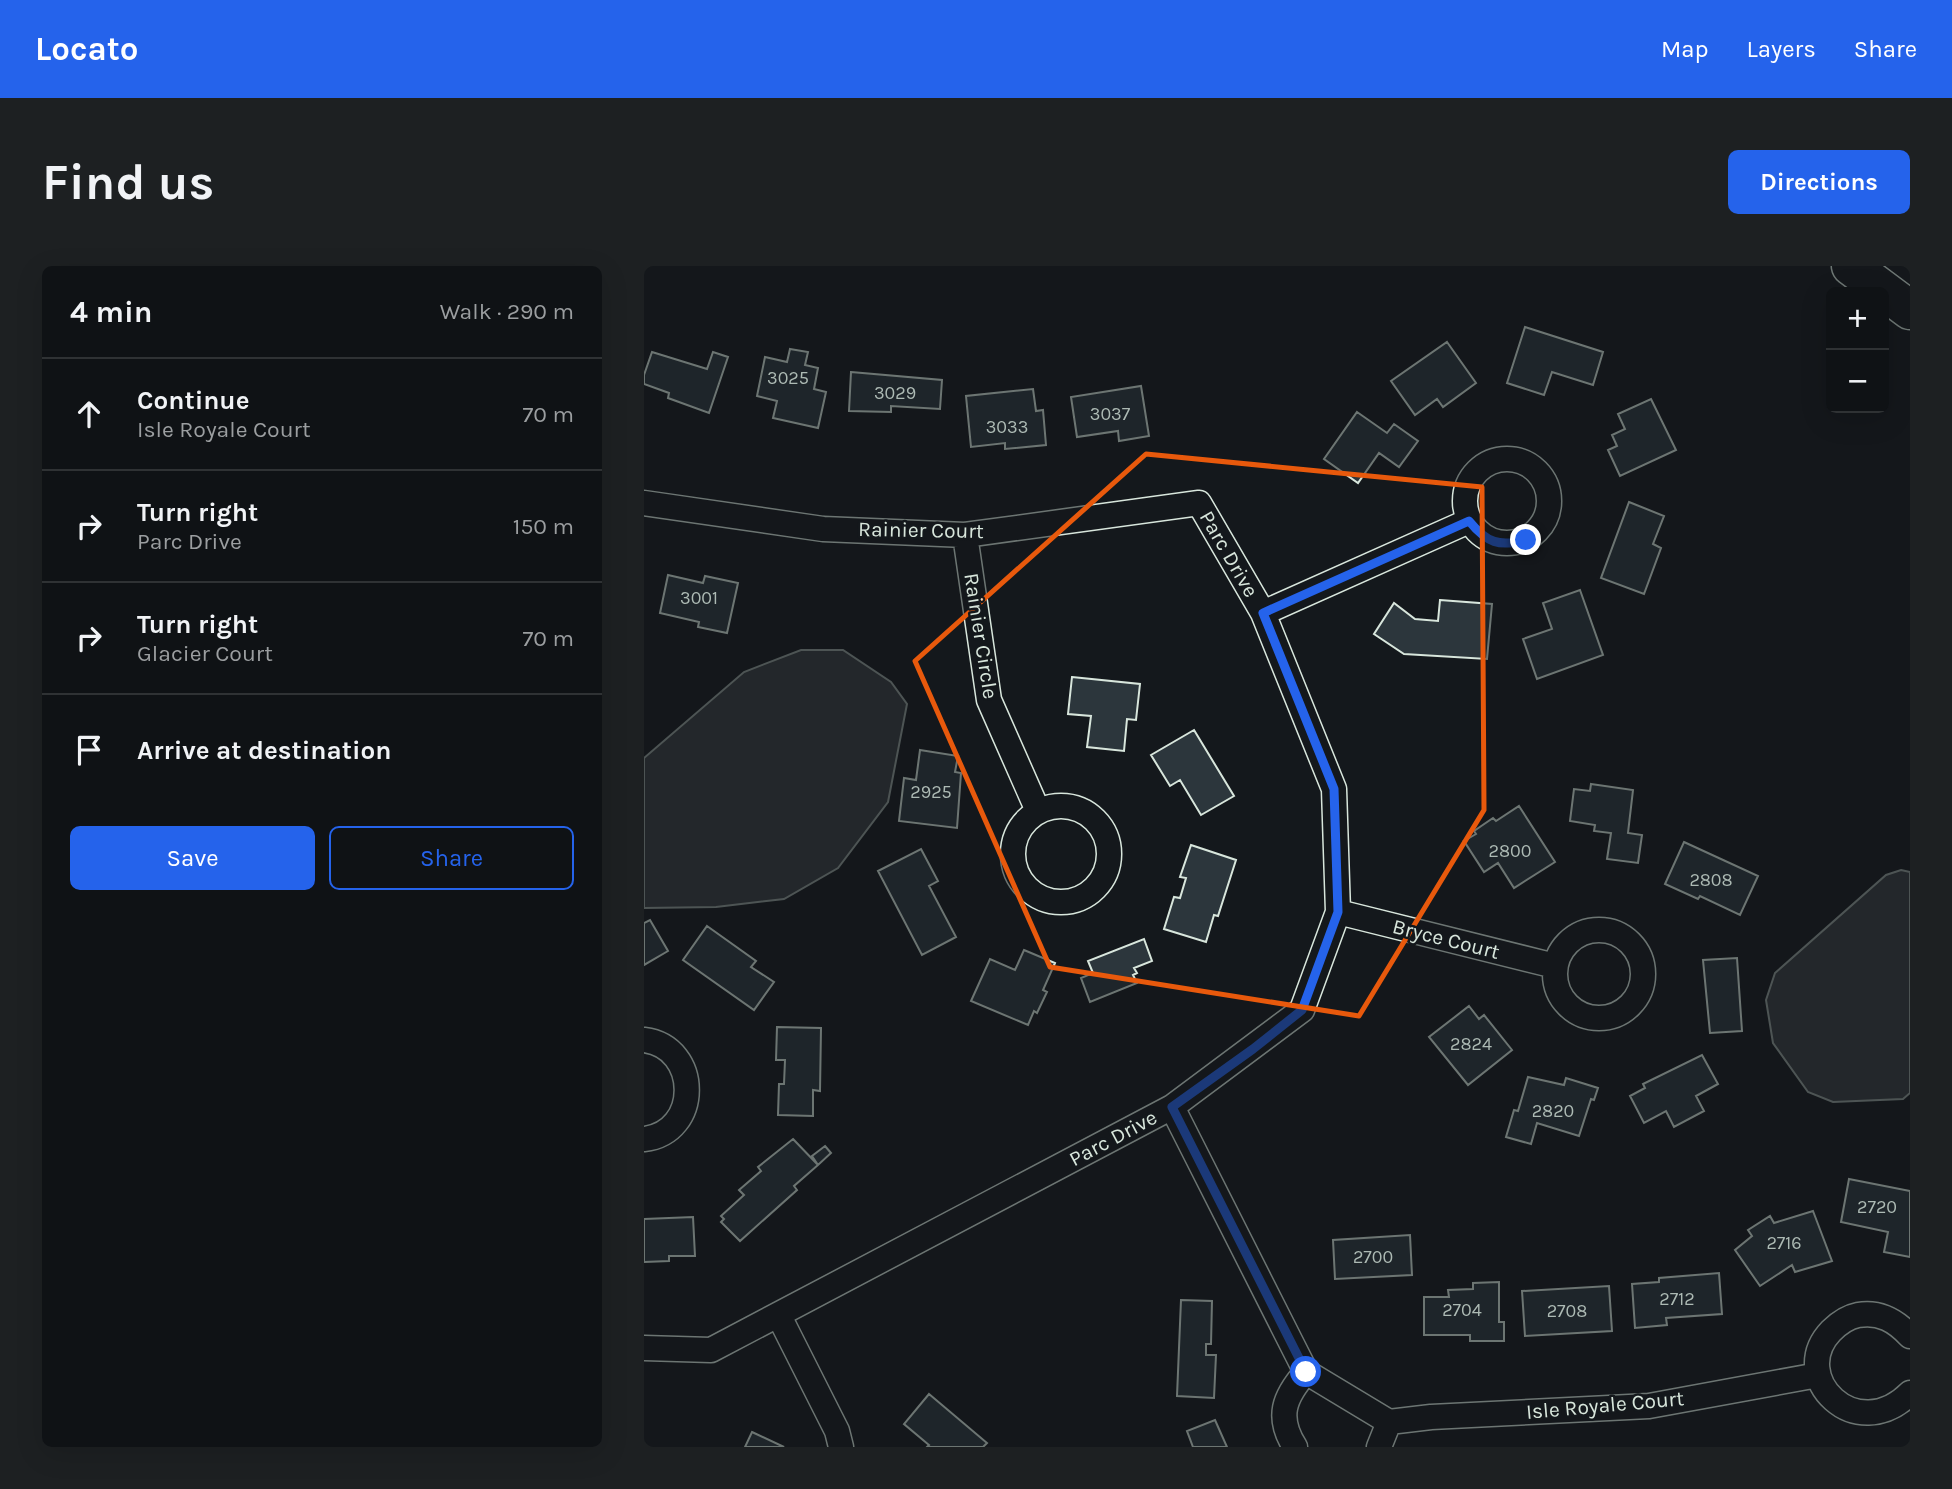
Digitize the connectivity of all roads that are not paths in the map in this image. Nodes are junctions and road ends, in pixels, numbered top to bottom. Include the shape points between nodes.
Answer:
1 (1851, 266) edge
2 (1910, 310) edge
3 (644, 503) edge
4 (1199, 503) joint
5 (1469, 521) dead end
6 (965, 535) junction
7 (1263, 613) junction
8 (1038, 811) dead end
9 (1338, 912) junction
10 (1555, 966) dead end
11 (644, 1040) edge
12 (1172, 1107) junction
13 (644, 1139) edge
14 (779, 1316) junction
15 (1910, 1336) edge
16 (644, 1348) edge
17 (1306, 1372) junction
18 (1818, 1375) junction
19 (1910, 1393) edge
20 (1389, 1422) junction
21 (841, 1447) edge
22 (1295, 1447) edge
23 (1379, 1447) edge

1 - 2 highway
3 - 6 street, Rainier Court via 823,529
4 - 6 street, Rainier Court
4 - 7 street, Parc Drive
5 - 7 street
6 - 8 street, Rainier Circle via 989,700
7 - 9 street, Parc Drive via 1334,789
9 - 10 street, Bryce Court
9 - 12 street, Parc Drive via 1302,1010
11 - 13 street via 666,1047 680,1061 688,1079 688,1099 680,1117 666,1131
12 - 14 street, Parc Drive
12 - 17 street
14 - 16 street, Parc Drive via 711,1350
14 - 21 street
15 - 18 street via 1883,1316 1854,1315 1826,1336
17 - 20 street
17 - 22 street via 1291,1390 1284,1412 1287,1435
18 - 19 street via 1838,1406 1854,1414 1882,1413 1899,1406
18 - 20 street, Isle Royale Court via 1649,1406
20 - 23 street

